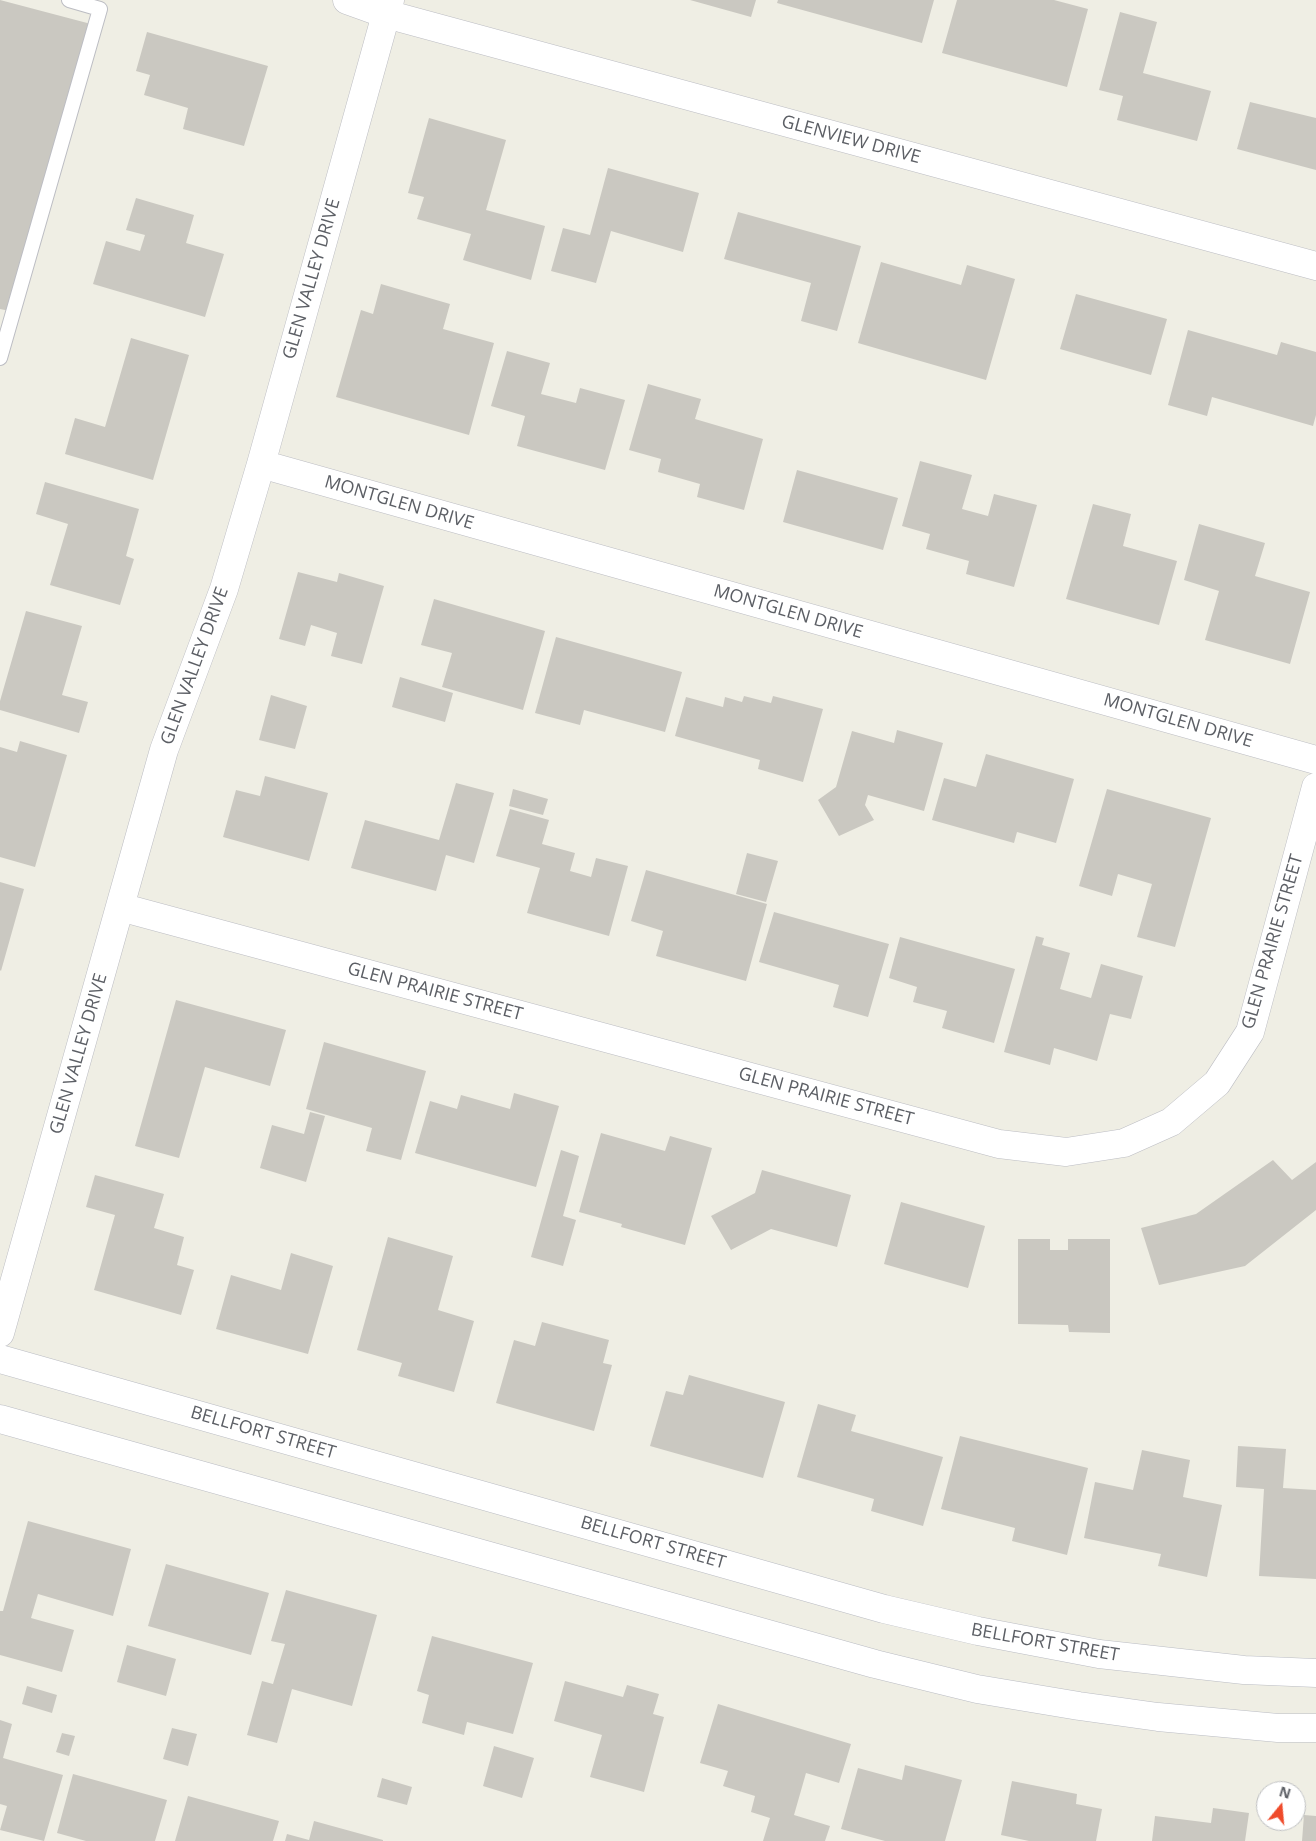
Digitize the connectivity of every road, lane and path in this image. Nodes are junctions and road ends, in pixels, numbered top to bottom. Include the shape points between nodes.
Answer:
1 (69, 0) edge
2 (347, 0) edge
3 (388, 7) edge
4 (1316, 266) edge
5 (0, 358) edge
6 (261, 464) junction
7 (1316, 760) edge
8 (1316, 787) edge
9 (120, 907) junction
10 (0, 1333) edge
11 (0, 1359) edge
12 (0, 1418) edge
13 (1316, 1673) edge
14 (1316, 1728) edge

1 - 5 lane via 100,9
2 - 3 street, GLENVIEW DRIVE
3 - 4 street, GLENVIEW DRIVE
3 - 6 street, GLEN VALLEY DRIVE
6 - 7 street, MONTGLEN DRIVE
6 - 9 street, GLEN VALLEY DRIVE via 224,589 164,750
8 - 9 street, GLEN PRAIRIE STREET via 1250,1032 1217,1083 1171,1122 1124,1143 1066,1152 999,1144
9 - 10 street, GLEN VALLEY DRIVE
11 - 13 street, BELLFORT STREET via 884,1609 1099,1654 1244,1670
12 - 14 street via 875,1664 977,1689 1158,1717 1278,1728

